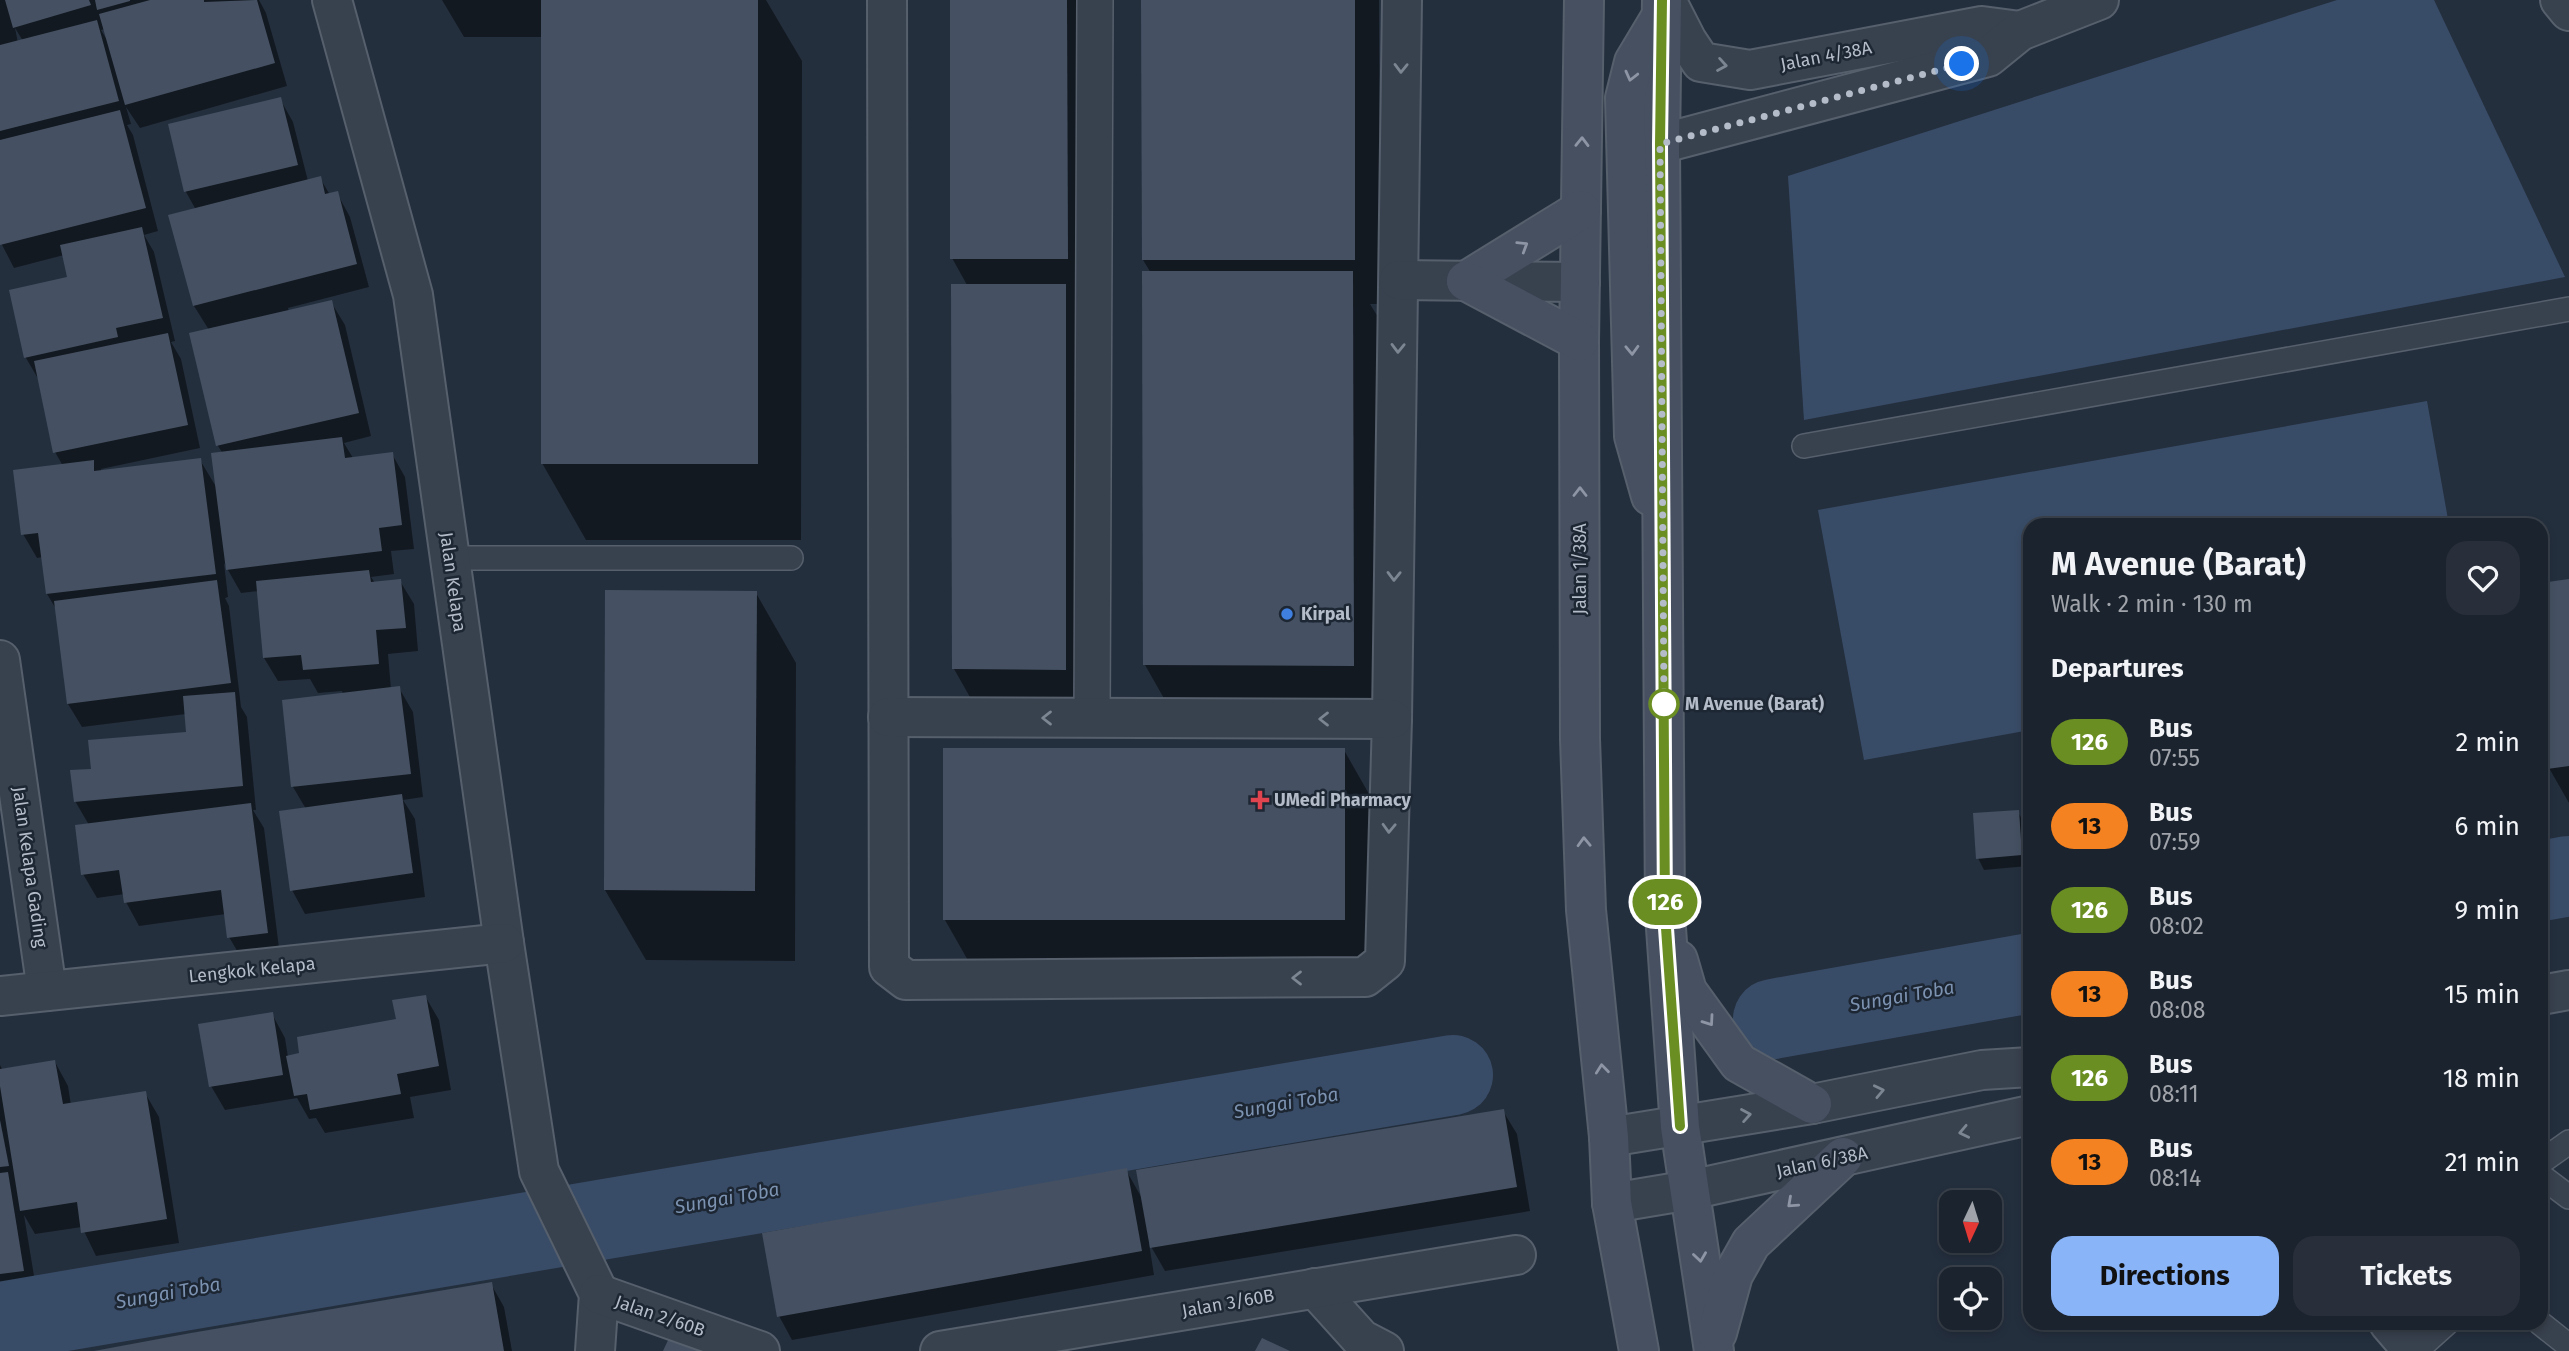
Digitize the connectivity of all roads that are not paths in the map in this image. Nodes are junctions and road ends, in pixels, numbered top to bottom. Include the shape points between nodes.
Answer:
1 (332, 0) edge
2 (887, 0) edge
3 (1095, 0) edge
4 (1402, 0) edge
5 (1584, 0) edge
6 (2099, 0) edge
7 (2560, 0) edge
8 (1663, 5) edge
9 (2569, 11) edge
10 (2020, 31) junction
11 (1660, 144) junction
12 (1581, 210) junction
13 (1399, 280) junction
14 (1466, 281) junction
15 (1580, 282) junction
16 (1630, 282) junction
17 (2569, 309) edge
18 (1579, 341) junction
19 (1804, 446) dead end
20 (1664, 544) junction
21 (449, 558) junction
22 (791, 558) dead end
23 (0, 660) edge
24 (888, 717) junction
25 (1092, 718) junction
26 (1392, 719) junction
27 (1665, 914) junction
28 (504, 943) junction
29 (2569, 990) edge
30 (47, 991) junction
31 (2548, 994) edge
32 (0, 996) edge
33 (2023, 1067) edge
34 (1812, 1104) junction
35 (2023, 1117) edge
36 (1680, 1126) junction
37 (1609, 1137) junction
38 (2569, 1142) edge
39 (1843, 1157) junction
40 (2548, 1158) edge
41 (2548, 1181) edge
42 (1690, 1190) junction
43 (2569, 1197) edge
44 (1612, 1203) junction
45 (1516, 1255) dead end
46 (593, 1282) junction
47 (1315, 1288) junction
48 (2548, 1329) edge
49 (2395, 1330) edge
50 (2439, 1330) edge
51 (2569, 1346) edge
52 (1714, 1348) edge
53 (595, 1351) edge
54 (760, 1351) edge
55 (940, 1351) edge
56 (1384, 1351) edge
57 (1639, 1351) edge
58 (2414, 1351) edge

1 - 21 street, Jalan Kelapa via 413,295
2 - 24 street
3 - 25 street
4 -> 13 street
12 -> 5 main road, Jalan 1/38A
6 - 10 street, Jalan 4/38A
7 - 9 street
8 -> 10 street, Jalan 4/38A via 1701,62 1750,70 1982,26
8 - 11 main road
8 -> 16 main road via 1634,62 1625,98
10 - 11 street, Jalan 4/38A via 1987,57
11 - 20 main road
14 -> 12 main road
12 - 15 main road, Jalan 1/38A
13 - 14 street
13 -> 26 street
14 - 15 street
14 - 18 main road
15 - 16 main road
15 - 18 main road, Jalan 1/38A
16 -> 20 main road via 1634,436
17 - 19 lane
37 -> 18 main road, Jalan 1/38A via 1586,910 1580,739
20 - 27 main road
21 - 22 lane
21 - 28 street, Jalan Kelapa
23 - 30 street, Jalan Kelapa Gading
25 -> 24 street
26 -> 24 street via 1385,961 1365,978 906,980 889,967
26 -> 25 street
27 -> 34 main road via 1687,991 1739,1063
27 - 36 main road
28 - 30 street, Lengkok Kelapa
28 - 46 street, Jalan Kelapa via 540,1171
29 - 31 street
30 - 32 street, Lengkok Kelapa
34 -> 33 street via 1982,1069
36 -> 34 street
35 -> 39 street, Jalan 6/38A
36 - 37 street
36 - 42 main road
37 - 44 main road, Jalan 1/38A
38 - 40 lane
39 - 42 street, Jalan 6/38A
39 -> 52 main road via 1751,1243 1733,1275
41 - 43 lane
42 - 44 street, Jalan 6/38A
42 -> 52 main road
44 - 57 main road, Jalan 1/38A
45 - 47 street, Jalan 3/60B
46 - 53 street
46 - 54 street, Jalan 2/60B
47 - 55 street, Jalan 3/60B
47 - 56 street via 1361,1339
48 - 51 lane
49 - 58 street
50 - 58 lane

